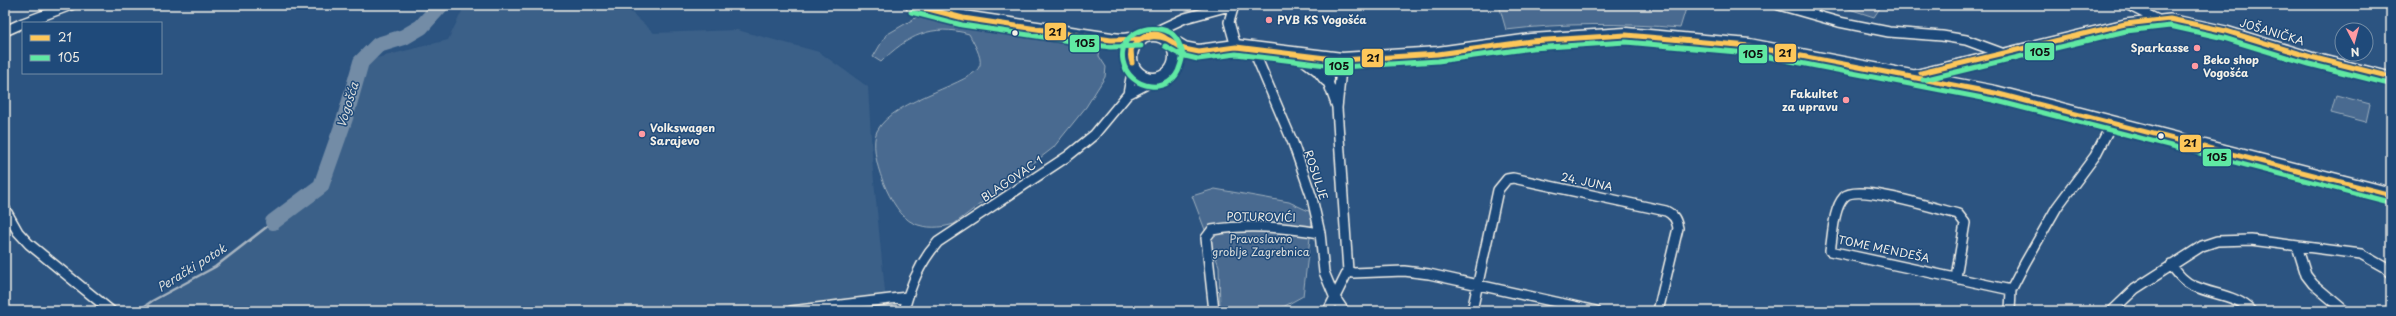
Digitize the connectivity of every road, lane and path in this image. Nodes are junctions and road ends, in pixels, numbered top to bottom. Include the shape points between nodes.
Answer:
1 (71, 5) edge
2 (913, 5) edge
3 (1211, 5) edge
4 (1233, 5) edge
5 (1779, 5) edge
6 (2128, 5) edge
7 (1197, 15) junction
8 (2158, 20) junction
9 (26, 22) edge
10 (22, 23) edge
11 (1172, 24) junction
12 (5, 31) edge
13 (1143, 37) junction
14 (1167, 39) junction
15 (1111, 40) junction
16 (1236, 47) junction
17 (1253, 49) junction
18 (1199, 52) junction
19 (2004, 54) junction
20 (1303, 57) junction
21 (1326, 60) junction
22 (1342, 60) junction
23 (1132, 62) junction
24 (1172, 69) junction
25 (1912, 76) junction
26 (2391, 77) edge
27 (1327, 79) junction
28 (1155, 80) junction
29 (1128, 94) junction
30 (1337, 108) junction
31 (2112, 123) junction
32 (2391, 195) edge
33 (5, 209) edge
34 (1320, 233) junction
35 (2297, 246) junction
36 (2171, 265) junction
37 (1348, 271) junction
38 (2391, 274) edge
39 (1956, 277) junction
40 (1478, 284) junction
41 (2011, 290) junction
42 (1334, 296) junction
43 (907, 297) junction
44 (111, 311) edge
45 (791, 311) edge
46 (904, 311) edge
47 (1214, 311) edge
48 (1328, 311) edge
49 (1344, 311) edge
50 (1472, 311) edge
51 (1596, 311) edge
52 (1658, 311) edge
53 (2010, 311) edge
54 (2112, 311) edge
55 (2252, 311) edge
56 (2345, 311) edge

1 - 9 street
2 - 15 main road via 978,21
3 - 7 street
4 - 7 street
4 - 16 street via 1229,22
5 - 19 street via 1839,22 1889,32 1960,39
6 - 8 street
7 - 11 street
8 - 19 street, JOŠANIČKA via 2092,32
8 - 26 street, JOŠANIČKA via 2181,20 2226,31 2311,57
10 - 12 street
11 - 13 street
11 - 14 street
13 - 14 main road via 1160,35
13 - 15 main road via 1123,41
13 - 23 main road via 1132,50
14 - 18 main road via 1184,49
14 - 24 main road via 1176,54
15 - 23 main road via 1127,51
16 - 17 main road
16 - 18 main road
17 - 20 main road
17 - 34 street, ROSULJE via 1293,143 1312,198
18 - 24 main road
19 - 25 street, JOŠANIČKA
20 - 21 main road
20 - 27 main road via 1320,69
21 - 22 main road
21 - 27 street
22 - 25 main road via 1438,54 1531,41 1626,36 1749,46
22 - 30 street
23 - 28 main road via 1142,77
23 - 29 street, BLAGOVAC 1
24 - 28 main road via 1165,76
25 - 31 main road via 1995,93
27 - 30 street
28 - 29 street
29 - 43 street, BLAGOVAC 1 via 1094,135 1068,156 938,242 926,255
30 - 37 street
31 - 32 main road
31 - 41 street via 2094,156 2057,207
33 - 44 street via 18,232 29,244
34 - 42 street, ROSULJE via 1324,272
34 - 47 street, POTUROVIĆI via 1254,227 1212,230 1206,238
35 - 36 street via 2251,240 2217,241 2202,246
35 - 38 street via 2361,254
35 - 56 street via 2306,275
36 - 54 street via 2135,289
36 - 55 street via 2180,278 2194,286 2224,295
37 - 40 street via 1404,271
37 - 42 street
39 - 39 street, TOME MENDEŠA via 1965,232 1965,223 1958,214 1867,192 1850,193 1843,199 1830,251
39 - 41 street, TOME MENDEŠA
40 - 50 street
40 - 51 street
40 - 52 street, 24. JUNA via 1498,190 1506,179 1513,178 1666,211 1672,215 1678,228
41 - 53 street
42 - 48 street
42 - 49 street, ROSULJE
43 - 45 street
43 - 46 street, BLAGOVAC 1

